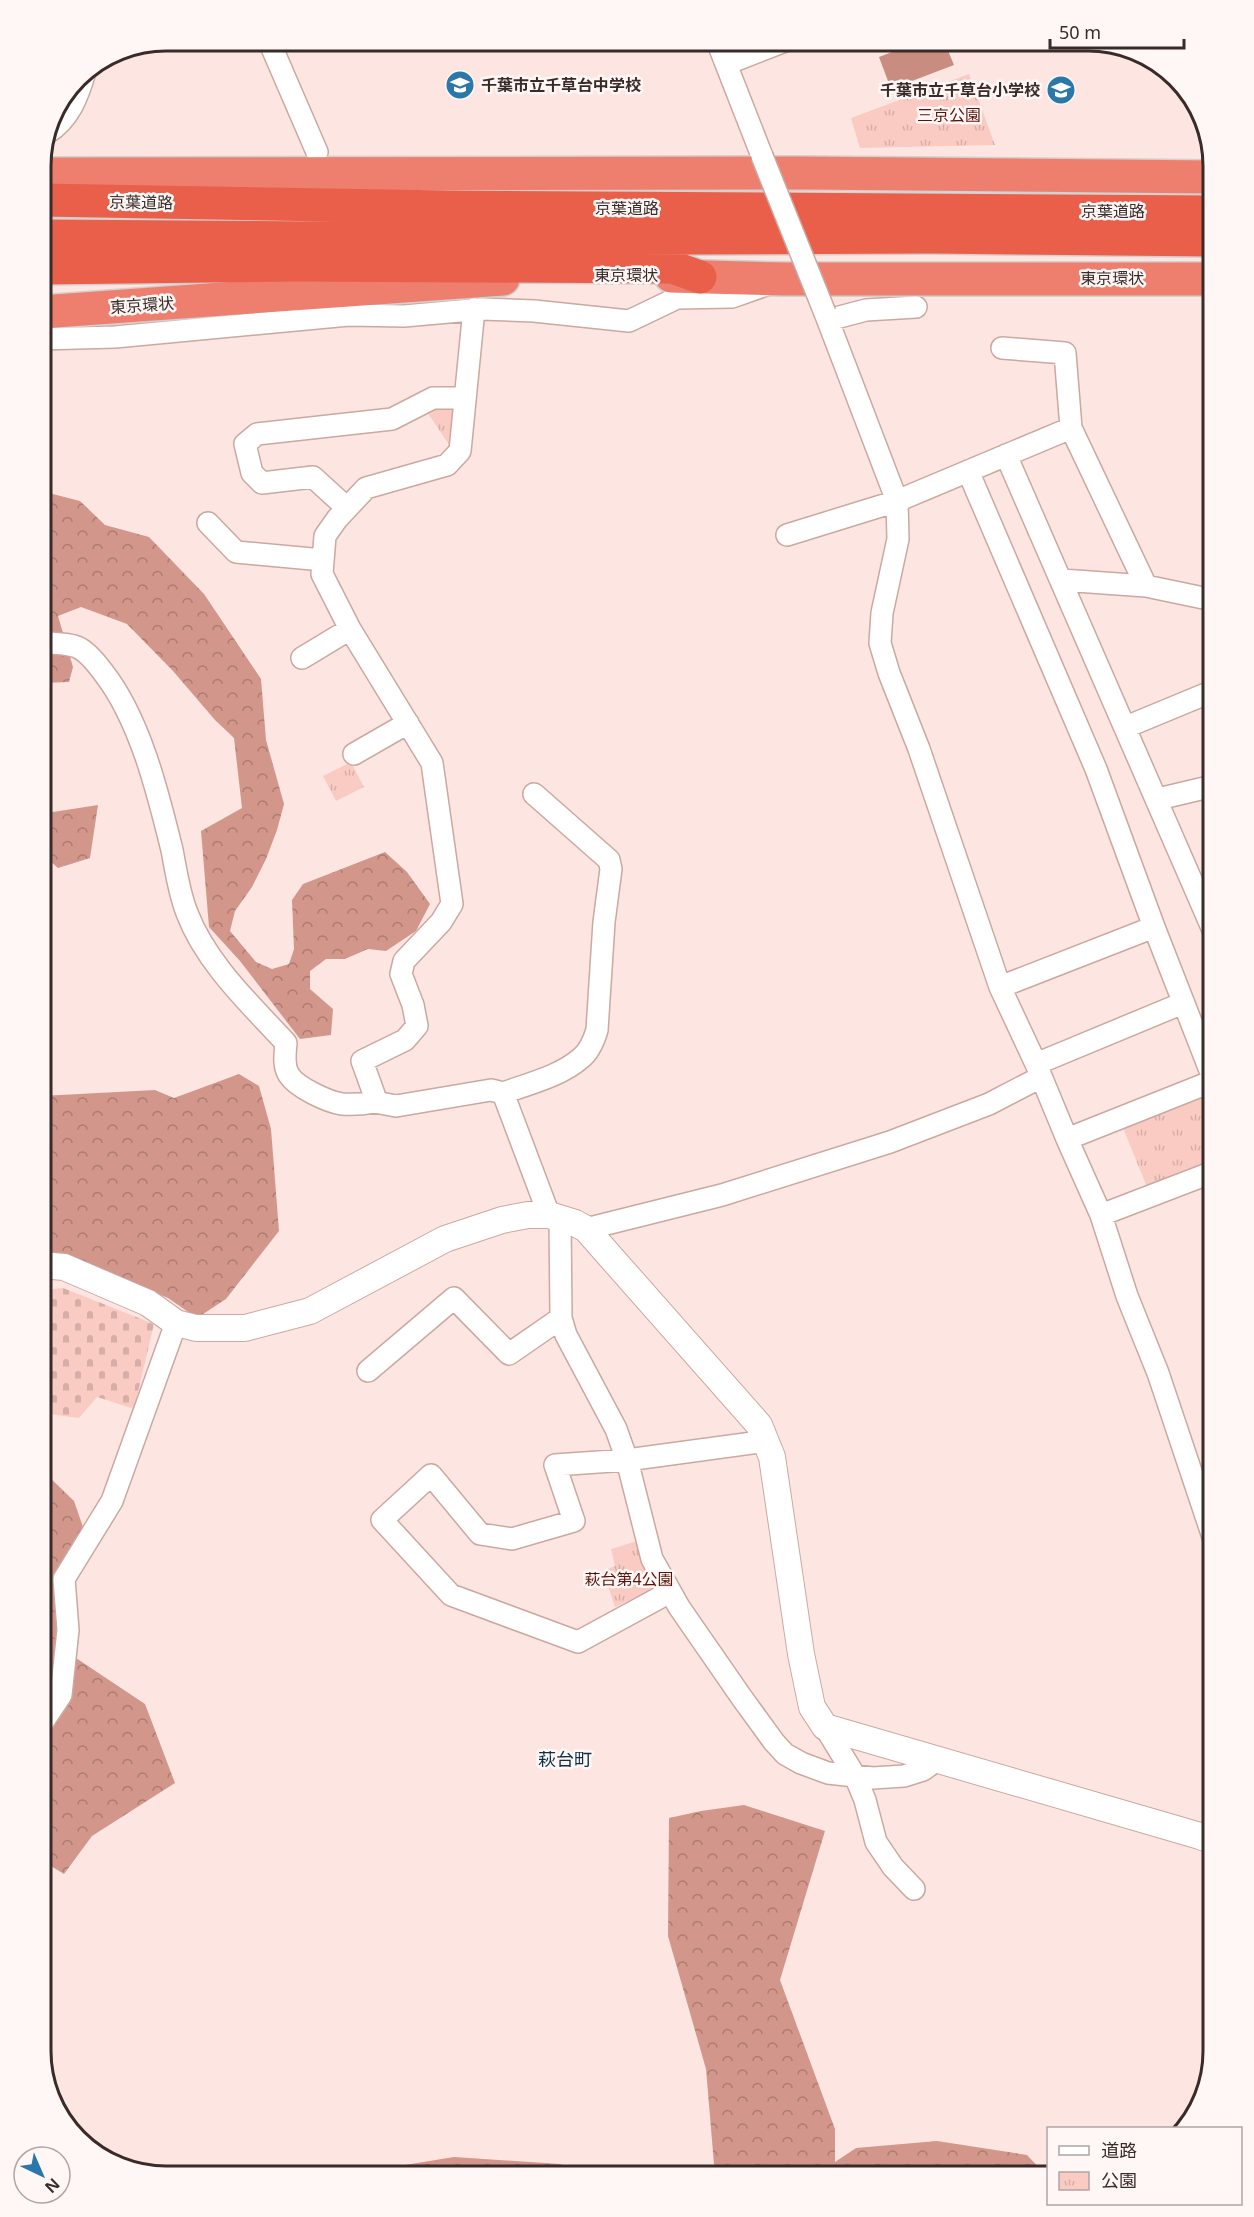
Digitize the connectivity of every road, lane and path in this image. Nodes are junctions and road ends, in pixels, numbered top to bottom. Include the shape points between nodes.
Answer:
1 (273, 51) edge
2 (721, 51) edge
3 (759, 51) edge
4 (726, 64) junction
5 (79, 92) edge
6 (59, 124) edge
7 (317, 152) dead end
8 (51, 174) edge
9 (1203, 177) edge
10 (51, 200) edge
11 (1203, 212) edge
12 (51, 237) edge
13 (1203, 240) edge
14 (51, 268) edge
15 (700, 277) junction
16 (784, 279) junction
17 (1203, 279) edge
18 (916, 307) dead end
19 (474, 309) junction
20 (51, 311) edge
21 (827, 316) junction
22 (51, 339) edge
23 (1002, 348) dead end
24 (465, 398) junction
25 (1071, 428) junction
26 (1006, 455) junction
27 (968, 471) junction
28 (897, 501) junction
29 (347, 508) junction
30 (208, 523) dead end
31 (787, 535) dead end
32 (323, 560) junction
33 (1062, 580) junction
34 (1146, 586) junction
35 (1203, 598) edge
36 (350, 629) junction
37 (51, 643) edge
38 (302, 657) dead end
39 (1203, 696) edge
40 (408, 723) junction
41 (1126, 727) junction
42 (354, 754) dead end
43 (1203, 789) edge
44 (534, 794) dead end
45 (1158, 799) junction
46 (1203, 904) edge
47 (1154, 927) junction
48 (1000, 987) junction
49 (1183, 1003) junction
50 (1203, 1052) edge
51 (1038, 1070) junction
52 (1203, 1083) edge
53 (503, 1093) junction
54 (375, 1102) junction
55 (1067, 1139) junction
56 (1203, 1176) edge
57 (1101, 1215) junction
58 (554, 1216) junction
59 (586, 1229) junction
60 (51, 1266) edge
61 (561, 1318) junction
62 (177, 1323) junction
63 (368, 1371) dead end
64 (767, 1441) junction
65 (627, 1460) junction
66 (1203, 1505) edge
67 (670, 1592) junction
68 (51, 1709) edge
69 (825, 1727) junction
70 (937, 1760) junction
71 (855, 1776) junction
72 (1203, 1837) edge
73 (914, 1889) dead end

1 - 7 street
2 - 4 street
3 - 4 street
4 - 21 street, bridge
5 - 6 street
8 - 9 highway
10 - 11 highway, 京葉道路
12 - 13 highway, 京葉道路
14 - 15 highway via 672,267
15 - 16 highway, 東京環状
15 - 20 highway, 東京環状 via 537,276
16 - 17 highway, 東京環状
16 - 19 street via 732,297 677,298 629,321
18 - 21 street
19 - 22 street
19 - 24 street
21 - 28 street
23 - 25 street via 1065,353
24 - 29 street via 460,451 447,465 366,488
24 - 29 street via 433,398 392,419 257,434 245,444 252,473 262,483 313,477
25 - 26 street
25 - 34 street
26 - 27 street
26 - 33 street
27 - 28 street
27 - 47 street via 1096,769
28 - 31 street
28 - 48 street via 898,539 882,613 880,644
29 - 32 street via 325,536
30 - 32 street via 236,552
32 - 36 street via 322,574
33 - 34 street
33 - 41 street
34 - 35 street
36 - 38 street
36 - 40 street
37 - 54 street via 79,648 112,683 139,737 186,911 200,942 286,1043 288,1073 296,1084 339,1104
39 - 41 street
40 - 42 street
40 - 54 street via 432,763 452,904 441,922 404,961 401,974 417,1026 405,1040 362,1061
41 - 45 street
43 - 45 street
44 - 53 street via 609,860 597,1029 583,1058
45 - 46 street
47 - 48 street
47 - 49 street
48 - 51 street
49 - 50 street
49 - 51 street
51 - 55 street
51 - 59 street via 989,1104 890,1142 722,1195
52 - 55 street
53 - 54 street via 491,1090 396,1106
53 - 58 street
55 - 57 street
56 - 57 street
57 - 66 street
58 - 59 street
58 - 61 street
58 - 62 street via 502,1220 445,1239 310,1311 245,1328 196,1328
59 - 64 street via 759,1425
60 - 62 street via 64,1267 148,1303
61 - 63 street via 509,1354 454,1298
61 - 65 street via 566,1335 616,1429
62 - 68 street via 112,1501 64,1579 68,1630 61,1695
64 - 65 street
64 - 69 street via 807,1686 812,1707
65 - 67 street via 652,1559
65 - 67 street via 555,1465 574,1521 512,1539 480,1534 431,1475 382,1520 451,1595 578,1642
67 - 71 street via 785,1754 828,1773
69 - 70 street
69 - 71 street
70 - 71 street via 904,1776
70 - 72 street
71 - 73 street via 876,1842

